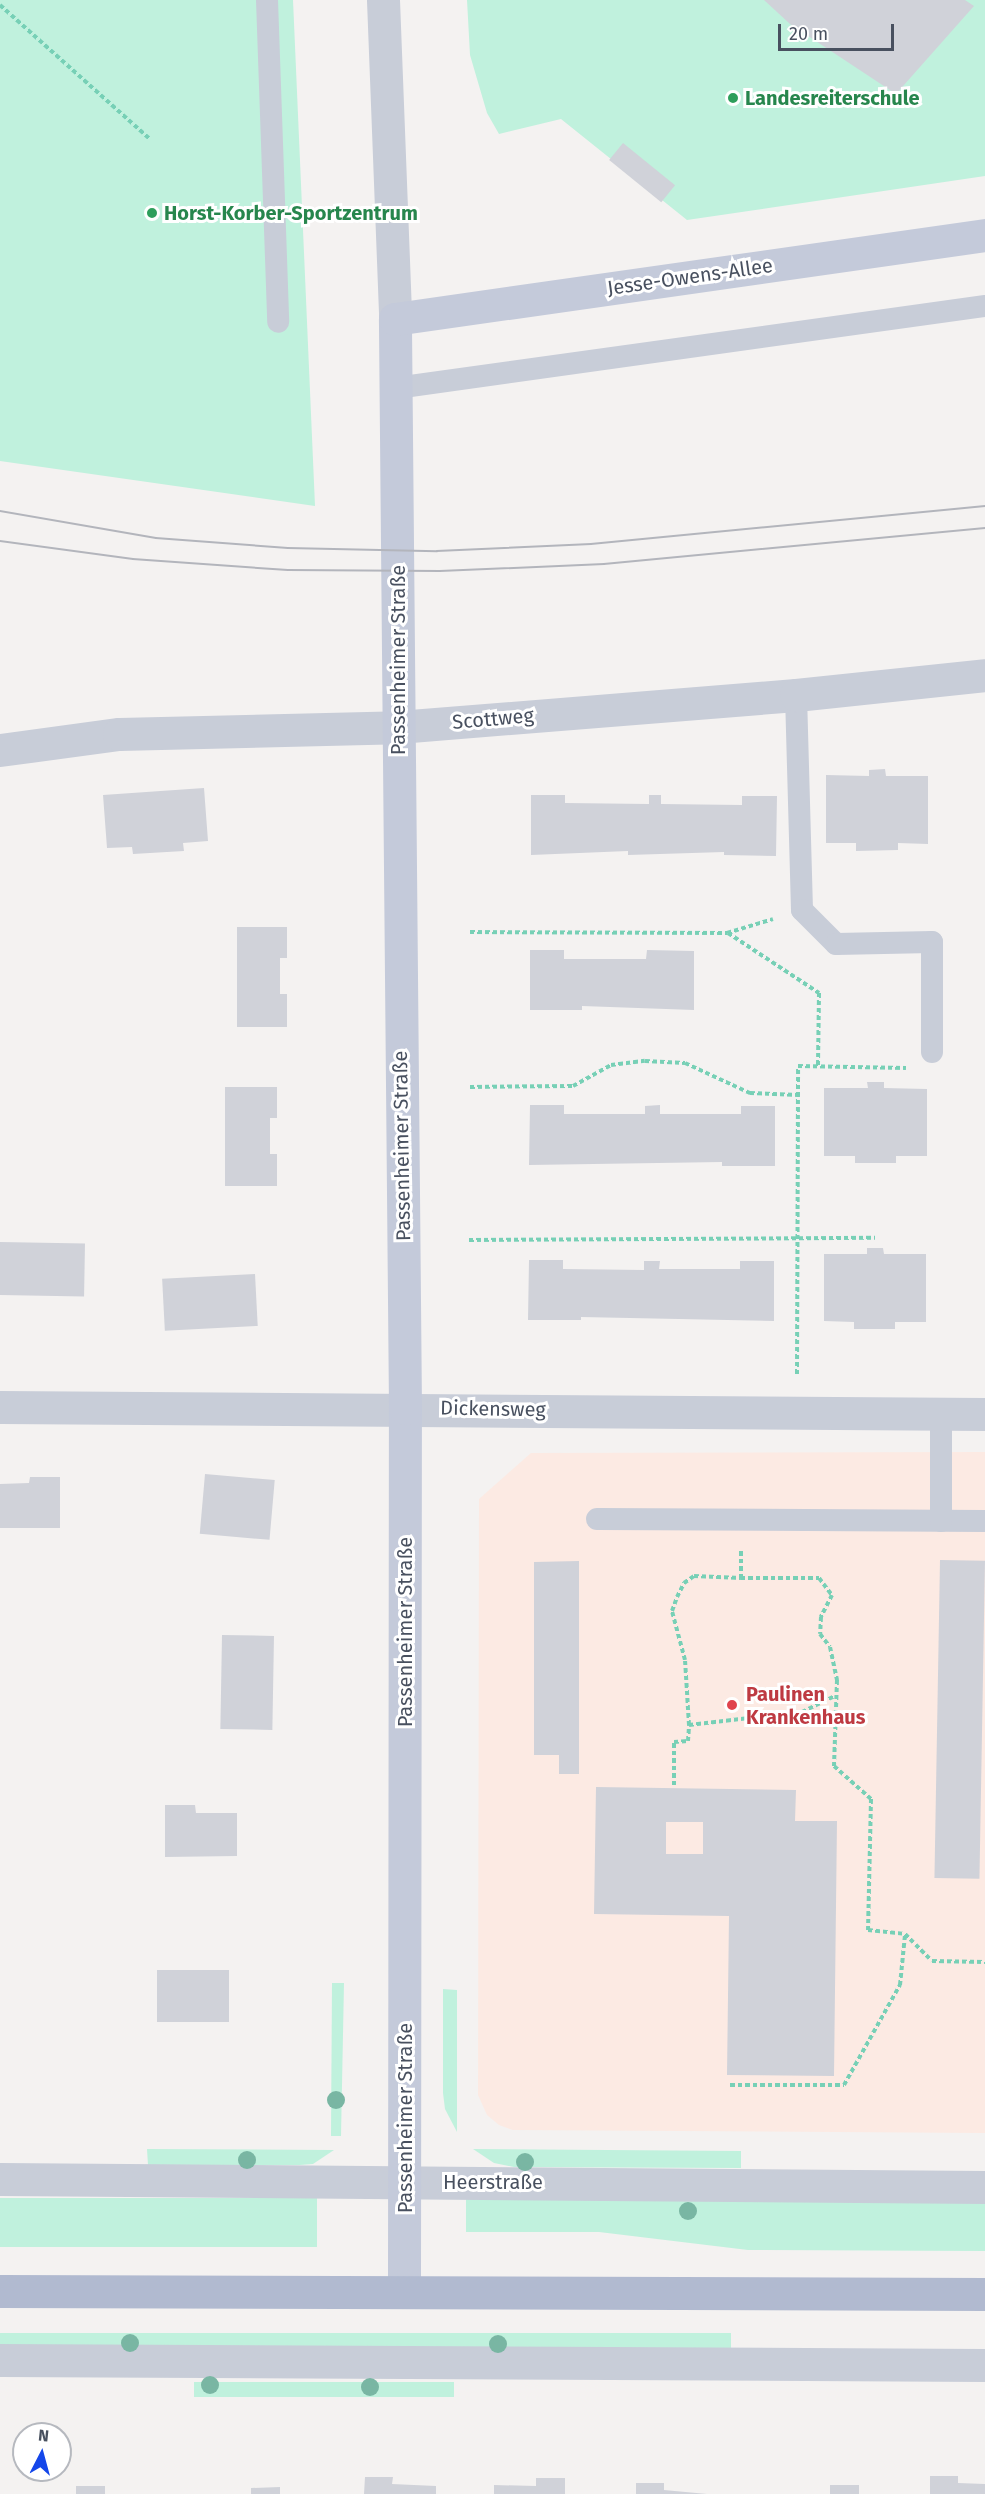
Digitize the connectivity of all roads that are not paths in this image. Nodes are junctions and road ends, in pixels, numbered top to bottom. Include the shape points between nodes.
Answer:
1 (267, 0) edge
2 (383, 0) edge
3 (985, 235) edge
4 (985, 306) edge
5 (395, 319) junction
6 (278, 322) dead end
7 (396, 388) junction
8 (985, 675) edge
9 (796, 695) junction
10 (399, 727) junction
11 (0, 750) edge
12 (932, 1052) road end
13 (0, 1407) edge
14 (405, 1408) junction
15 (941, 1413) junction
16 (985, 1414) edge
17 (597, 1519) dead end
18 (941, 1521) junction
19 (985, 1521) edge
20 (0, 2179) edge
21 (405, 2181) junction
22 (985, 2187) edge
23 (0, 2291) edge
24 (404, 2291) junction
25 (985, 2294) edge
26 (0, 2360) edge
27 (985, 2365) edge

1 - 6 lane
2 - 5 street, Passenheimer Straße
3 - 5 street, Jesse-Owens-Allee
4 - 7 lane
5 - 7 street, Passenheimer Straße
7 - 10 street, Passenheimer Straße
8 - 9 street, Scottweg
9 - 10 street, Scottweg
9 - 12 lane via 802,910 837,944 932,942
10 - 11 street, Scottweg via 119,734
10 - 14 street, Passenheimer Straße
13 - 14 street, Dickensweg
14 - 15 street, Dickensweg
14 - 21 street, Passenheimer Straße
15 - 16 street, Dickensweg
15 - 18 lane
17 - 18 lane
18 - 19 lane
20 - 21 street, Heerstraße
21 - 22 street, Heerstraße
21 - 24 street, Passenheimer Straße
23 - 24 main road
24 - 25 main road
26 - 27 street

